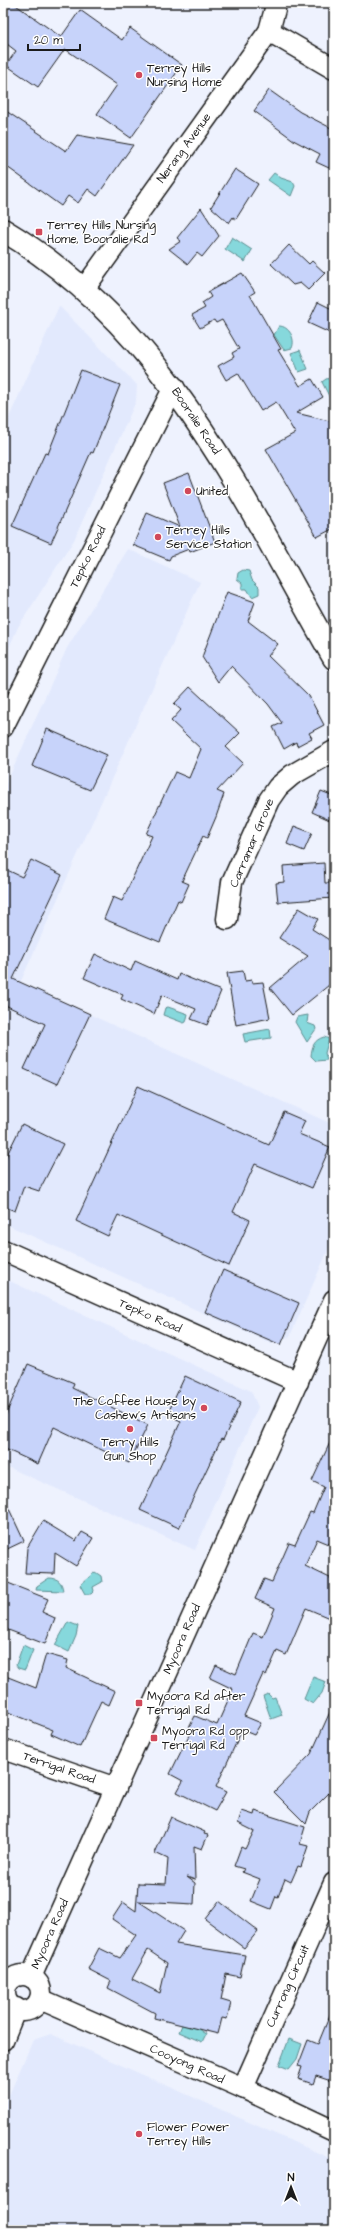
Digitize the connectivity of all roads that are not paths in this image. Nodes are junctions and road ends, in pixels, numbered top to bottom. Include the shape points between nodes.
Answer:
1 (274, 3) edge
2 (269, 30) junction
3 (334, 69) edge
4 (3, 230) edge
5 (84, 288) junction
6 (174, 387) junction
7 (334, 658) edge
8 (3, 727) edge
9 (334, 751) edge
10 (227, 919) dead end
11 (3, 1250) edge
12 (333, 1303) edge
13 (298, 1382) junction
14 (3, 1749) edge
15 (116, 1788) junction
16 (334, 1883) edge
17 (31, 1977) junction
18 (5, 1983) edge
19 (40, 1999) junction
20 (16, 2008) junction
21 (3, 2040) edge
22 (243, 2088) junction
23 (334, 2131) edge

1 - 2 street, Nerang Avenue via 275,9
2 - 3 street
2 - 5 street, Nerang Avenue
4 - 5 street, Booralie Road via 50,260
5 - 6 street, Booralie Road via 145,351
6 - 7 street, Booralie Road via 216,448
6 - 8 street, Tepko Road
9 - 10 street, Carramar Grove via 292,775 278,787 269,800 232,882
11 - 13 street, Tepko Road
12 - 13 street, Myoora Road
13 - 15 street, Myoora Road
14 - 15 street, Terrigal Road
15 - 17 street, Myoora Road
16 - 22 street, Currong Circuit
17 - 18 street via 18,1976
17 - 19 street via 40,1986
18 - 20 street via 6,1998
19 - 20 street via 28,2010
19 - 22 street, Cooyong Road
20 - 21 street
22 - 23 street, Cooyong Road

